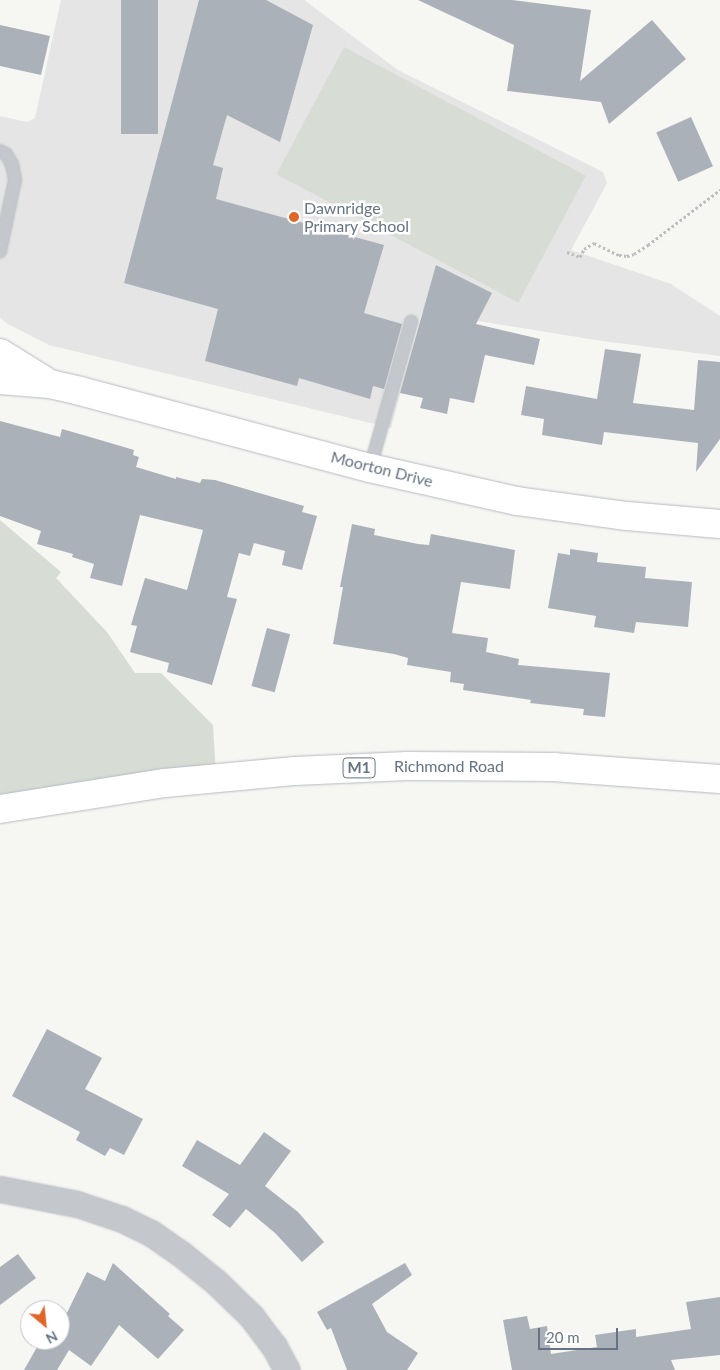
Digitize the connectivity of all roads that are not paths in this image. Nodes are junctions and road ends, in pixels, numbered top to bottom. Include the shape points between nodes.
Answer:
1 (0, 151) edge
2 (0, 251) edge
3 (411, 322) dead end
4 (0, 353) edge
5 (0, 380) edge
6 (50, 384) junction
7 (370, 468) junction
8 (720, 524) edge
9 (720, 779) edge
10 (0, 809) edge
11 (0, 1189) edge
12 (287, 1370) edge

1 - 2 lane via 12,164 15,180
3 - 7 lane
4 - 6 main road, Moorton Drive
5 - 6 main road, Moorton Drive
6 - 7 main road, Moorton Drive
7 - 8 main road, Moorton Drive via 516,501
9 - 10 main road, Richmond Road / M1 via 553,767 407,766 295,771 164,783
11 - 12 street via 77,1204 122,1219 151,1234 216,1282 251,1316

